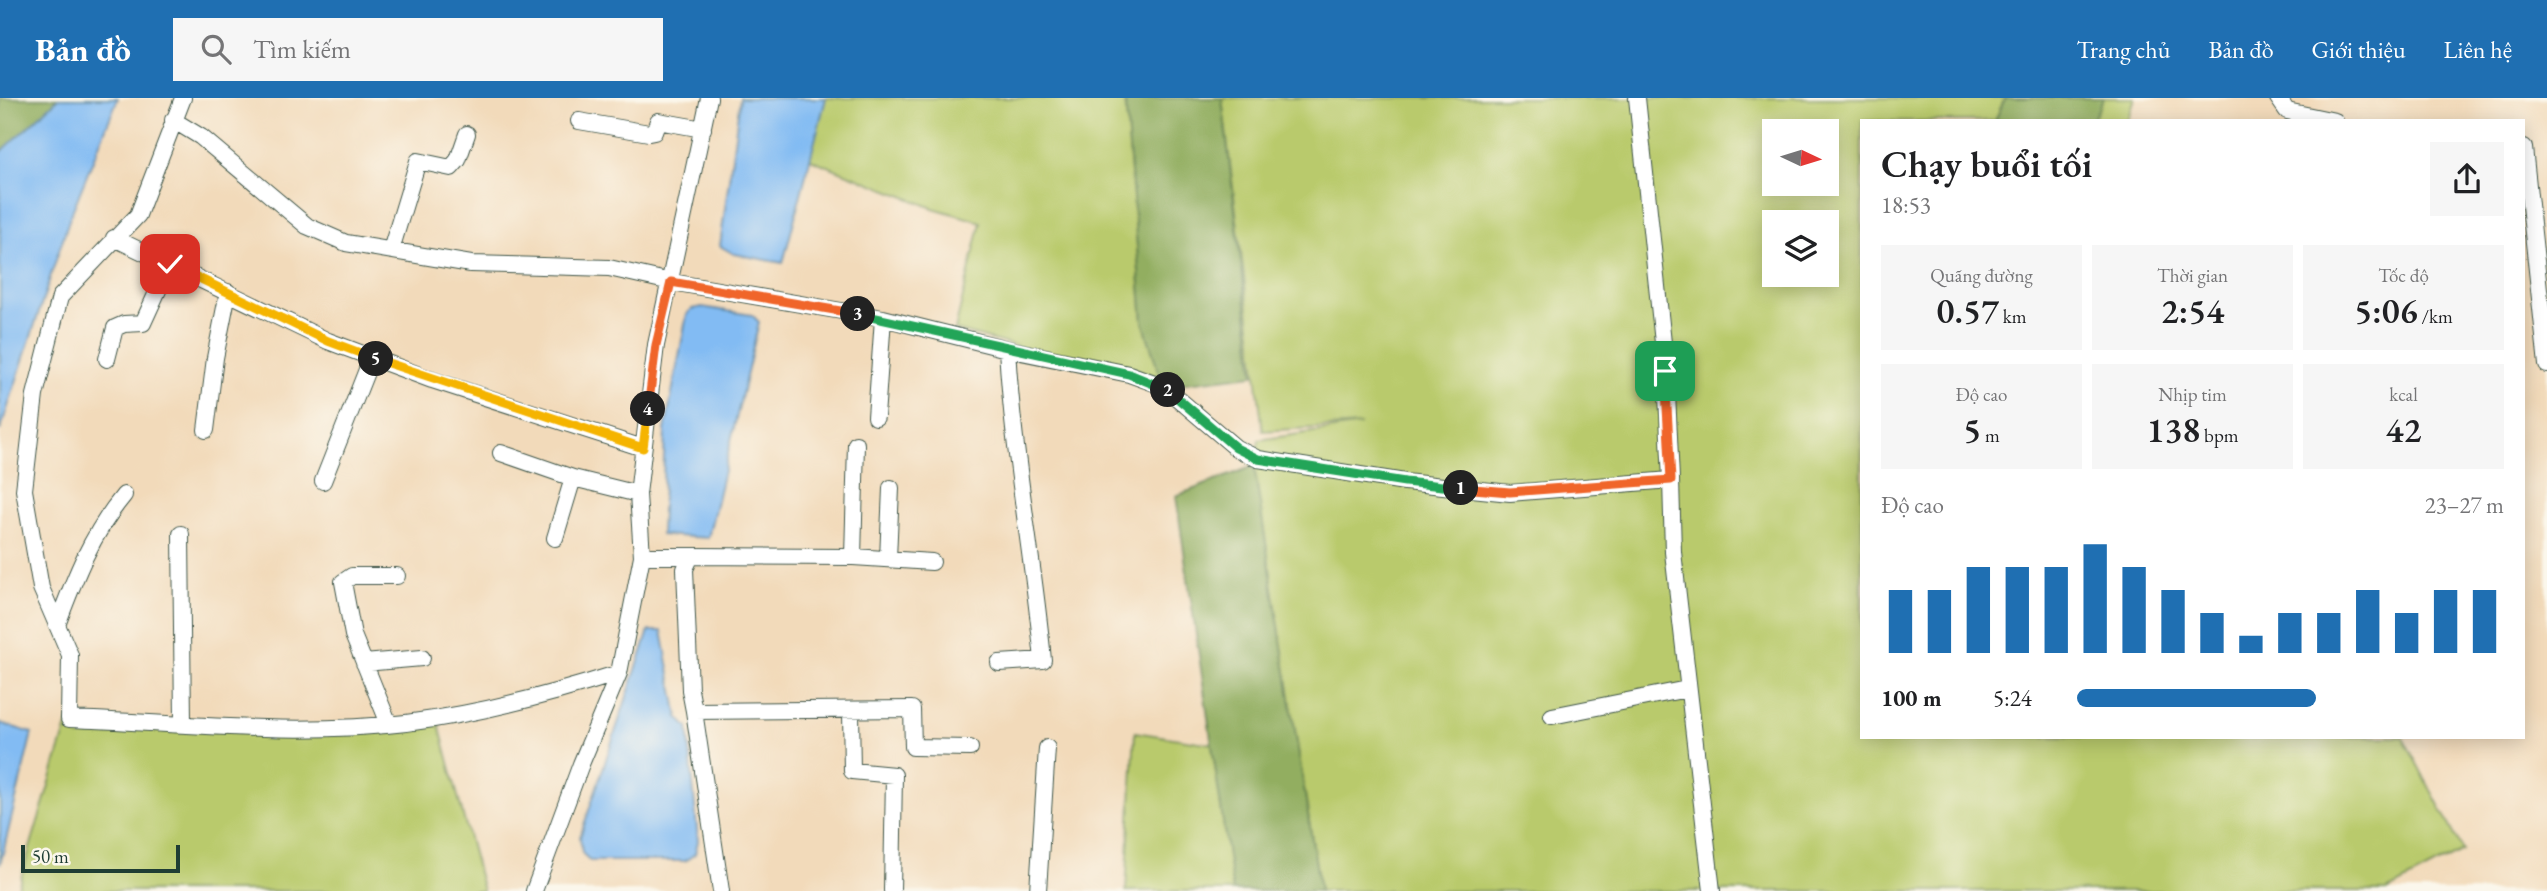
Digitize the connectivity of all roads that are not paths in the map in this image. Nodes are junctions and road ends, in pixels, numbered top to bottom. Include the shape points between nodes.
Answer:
1 (183, 98) edge
2 (709, 98) edge
3 (1637, 98) edge
4 (2278, 98) edge
5 (2325, 119) edge
6 (173, 120) junction
7 (579, 121) dead end
8 (703, 129) junction
9 (467, 134) dead end
10 (2525, 157) edge
11 (114, 238) junction
12 (391, 250) junction
13 (170, 264) junction
14 (671, 282) junction
15 (228, 292) junction
16 (883, 318) junction
17 (1007, 349) junction
18 (372, 357) junction
19 (107, 359) dead end
20 (2547, 365) edge
21 (876, 417) dead end
22 (206, 430) dead end
23 (856, 444) dead end
24 (643, 448) junction
25 (501, 453) dead end
26 (573, 478) junction
27 (1671, 480) junction
28 (323, 481) dead end
29 (891, 488) dead end
30 (124, 495) dead end
31 (638, 495) junction
32 (181, 534) dead end
33 (555, 538) dead end
34 (642, 556) junction
35 (691, 556) junction
36 (853, 557) junction
37 (888, 559) junction
38 (932, 562) dead end
39 (397, 576) dead end
40 (57, 625) junction
41 (422, 658) dead end
42 (364, 663) junction
43 (999, 663) dead end
44 (619, 673) junction
45 (1687, 689) junction
46 (694, 711) junction
47 (851, 712) junction
48 (1552, 716) dead end
49 (183, 723) junction
50 (389, 724) junction
51 (970, 748) dead end
52 (1047, 748) dead end
53 (534, 891) edge
54 (721, 891) edge
55 (892, 891) edge
56 (1038, 891) edge
57 (1712, 891) edge

1 - 6 street
2 - 8 street
3 - 27 street via 1665,371
4 - 5 street via 2287,111
6 - 11 street via 138,215
6 - 12 street via 201,136 307,226 346,243
7 - 8 street via 649,133 658,121
8 - 14 street
9 - 12 street via 451,168 418,161
10 - 20 street
11 - 13 street
11 - 40 street via 60,297 36,395 24,490 41,588
12 - 14 street via 471,264 609,268
13 - 15 street
13 - 19 street via 143,323 115,328
14 - 16 street
14 - 24 street via 656,345
15 - 18 street via 328,341
15 - 22 street
16 - 17 street
16 - 21 street
17 - 27 street via 1129,374 1163,386 1236,448 1258,459 1405,482 1510,492
17 - 43 street via 1011,426 1036,582 1043,660
18 - 24 street
18 - 28 street
23 - 36 street
24 - 31 street
25 - 26 street
26 - 31 street
26 - 33 street
27 - 45 street via 1673,552
29 - 37 street
30 - 40 street via 101,523 81,560
31 - 34 street
32 - 49 street
34 - 35 street
34 - 44 street
35 - 36 street
35 - 46 street via 685,569
36 - 37 street
37 - 38 street
39 - 42 street via 352,576 343,582 353,635
40 - 49 street via 70,654 69,719
41 - 42 street
42 - 50 street
44 - 50 street via 543,697
44 - 53 street
45 - 48 street
45 - 57 street
46 - 47 street
46 - 54 street
47 - 51 street via 912,709 913,747
47 - 55 street via 852,771 894,775
49 - 50 street via 313,729
52 - 56 street

